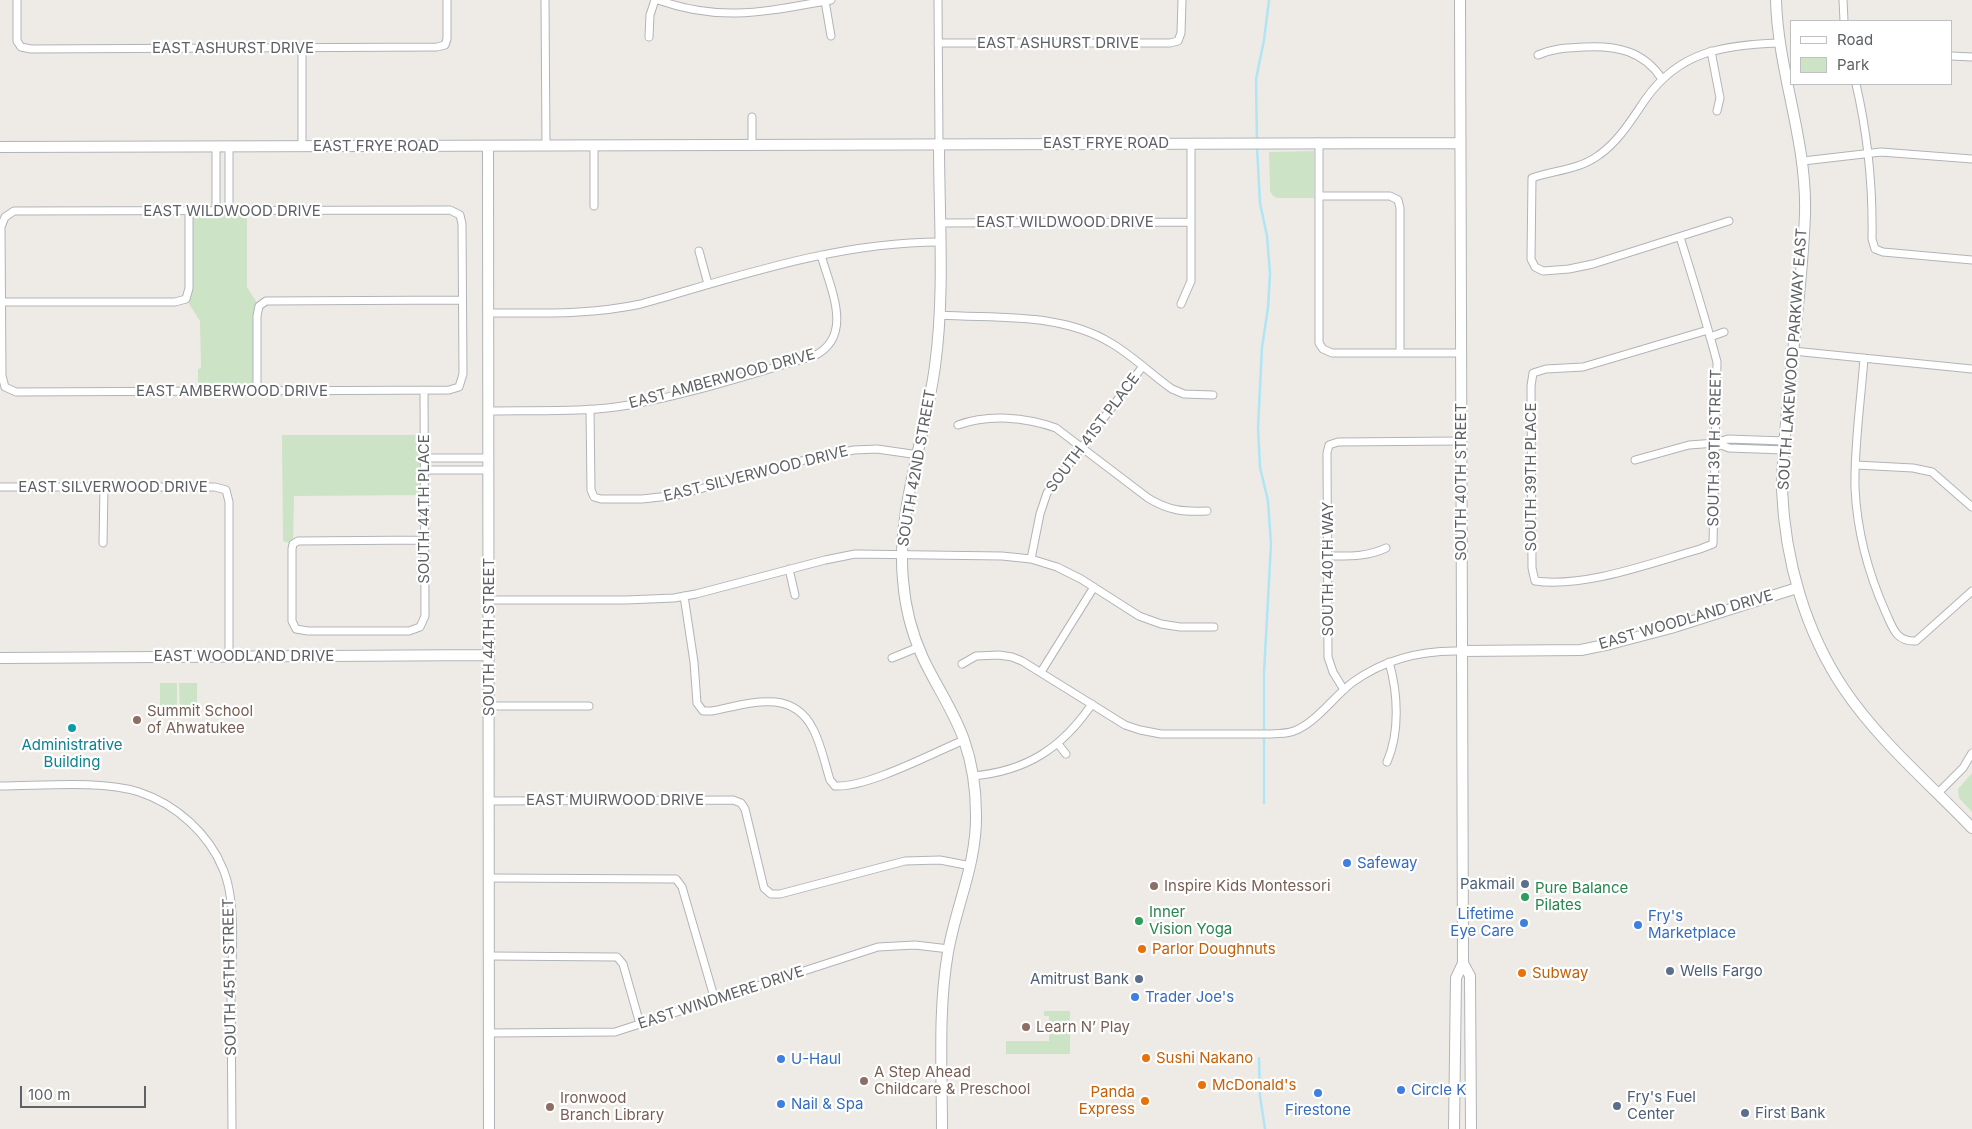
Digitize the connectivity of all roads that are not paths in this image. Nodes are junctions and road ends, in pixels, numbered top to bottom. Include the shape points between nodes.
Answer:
1 (16, 0) edge
2 (447, 0) edge
3 (545, 0) edge
4 (657, 0) edge
5 (828, 0) edge
6 (938, 0) edge
7 (1182, 0) edge
8 (1460, 0) edge
9 (1776, 0) edge
10 (1843, 0) edge
11 (1844, 20) edge
12 (831, 36) dead end
13 (650, 37) dead end
14 (1779, 42) junction
15 (938, 43) junction
16 (302, 48) junction
17 (1711, 51) junction
18 (1538, 56) dead end
19 (1952, 56) edge
20 (1972, 58) edge
21 (1662, 79) junction
22 (1856, 85) edge
23 (1717, 112) dead end
24 (752, 117) dead end
25 (1319, 142) junction
26 (1460, 142) junction
27 (1191, 143) junction
28 (752, 144) junction
29 (939, 144) junction
30 (546, 145) junction
31 (594, 145) junction
32 (216, 146) junction
33 (229, 146) junction
34 (302, 146) junction
35 (488, 146) junction
36 (0, 147) edge
37 (1869, 153) junction
38 (1972, 159) edge
39 (1803, 161) junction
40 (216, 178) junction
41 (229, 178) junction
42 (1319, 196) junction
43 (594, 206) dead end
44 (189, 211) junction
45 (216, 211) junction
46 (229, 211) junction
47 (1729, 221) dead end
48 (1191, 222) junction
49 (940, 223) junction
50 (1680, 237) junction
51 (940, 242) junction
52 (699, 251) dead end
53 (821, 255) junction
54 (1972, 260) edge
55 (708, 284) junction
56 (462, 300) junction
57 (2, 302) junction
58 (1181, 304) dead end
59 (488, 313) junction
60 (940, 315) junction
61 (1724, 332) dead end
62 (1709, 334) junction
63 (1792, 351) junction
64 (1400, 352) junction
65 (1461, 353) junction
66 (1864, 358) junction
67 (1143, 366) junction
68 (1972, 369) edge
69 (424, 390) junction
70 (257, 391) junction
71 (1213, 395) dead end
72 (590, 409) junction
73 (488, 410) junction
74 (958, 425) dead end
75 (1461, 442) junction
76 (1716, 443) junction
77 (1784, 445) junction
78 (1081, 446) junction
79 (919, 455) junction
80 (424, 458) junction
81 (454, 458) junction
82 (488, 458) junction
83 (1635, 460) dead end
84 (1856, 465) junction
85 (424, 470) junction
86 (455, 470) junction
87 (488, 470) junction
88 (0, 487) edge
89 (104, 487) junction
90 (1972, 507) edge
91 (1207, 511) dead end
92 (424, 540) junction
93 (103, 543) dead end
94 (1713, 544) joint
95 (1386, 548) dead end
96 (902, 554) junction
97 (1328, 556) junction
98 (1031, 559) junction
99 (789, 569) junction
100 (1094, 587) junction
101 (1797, 588) junction
102 (1972, 591) edge
103 (795, 595) dead end
104 (684, 596) junction
105 (489, 600) junction
106 (1214, 627) dead end
107 (919, 647) junction
108 (1461, 652) junction
109 (489, 655) junction
110 (229, 656) junction
111 (0, 658) edge
112 (892, 658) dead end
113 (1389, 662) junction
114 (962, 664) dead end
115 (1041, 672) junction
116 (1344, 690) junction
117 (1092, 704) junction
118 (489, 706) junction
119 (589, 706) dead end
120 (964, 740) junction
121 (1058, 744) junction
122 (1066, 754) dead end
123 (1972, 754) edge
124 (1387, 762) dead end
125 (973, 776) junction
126 (0, 786) edge
127 (1938, 793) junction
128 (489, 801) junction
129 (1972, 828) edge
130 (971, 866) junction
131 (489, 878) junction
132 (948, 949) junction
133 (490, 956) junction
134 (1462, 963) junction
135 (715, 1000) junction
136 (640, 1024) junction
137 (490, 1033) junction
138 (232, 1129) edge
139 (489, 1129) edge
140 (942, 1129) edge
141 (1454, 1129) edge
142 (1472, 1129) edge

1 - 16 street, EAST ASHURST DRIVE via 17,41 21,47 32,49
2 - 16 street, EAST ASHURST DRIVE via 447,39 444,45
3 - 30 street
4 - 5 street via 703,12 744,14
4 - 13 street via 650,15
5 - 12 street
6 - 15 street, SOUTH 42ND STREET
7 - 15 street, EAST ASHURST DRIVE via 1181,33 1178,41 1170,43
8 - 26 street, SOUTH 40TH STREET
9 - 14 street, SOUTH LAKEWOOD PARKWAY EAST
10 - 11 street
14 - 17 street
14 - 39 street, SOUTH LAKEWOOD PARKWAY EAST
15 - 29 street, SOUTH 42ND STREET
16 - 34 street
17 - 21 street via 1685,60
17 - 23 street via 1720,98
18 - 21 street via 1554,48 1621,48 1636,54 1656,69
19 - 20 street
21 - 50 street via 1612,145 1599,156 1577,166 1532,178 1531,259 1535,267 1543,271 1585,265
22 - 37 street
24 - 28 street
25 - 26 street, EAST FRYE ROAD
25 - 27 street, EAST FRYE ROAD
25 - 42 street
26 - 65 street, SOUTH 40TH STREET
27 - 29 street, EAST FRYE ROAD
27 - 48 street
28 - 29 street, EAST FRYE ROAD
28 - 31 street, EAST FRYE ROAD
29 - 49 street, SOUTH 42ND STREET
30 - 31 street, EAST FRYE ROAD
30 - 35 street, EAST FRYE ROAD
31 - 43 street
32 - 33 street, EAST FRYE ROAD
32 - 36 street, EAST FRYE ROAD
32 - 40 street
33 - 34 street, EAST FRYE ROAD
33 - 41 street
34 - 35 street, EAST FRYE ROAD
35 - 59 street, SOUTH 44TH STREET
37 - 38 street via 1897,152
37 - 39 street
37 - 54 street via 1875,249
39 - 63 street, SOUTH LAKEWOOD PARKWAY EAST via 1805,214
40 - 41 street
40 - 45 street
41 - 46 street
42 - 64 street via 1319,343 1332,353
42 - 64 street via 1390,196 1398,200
44 - 45 street, EAST WILDWOOD DRIVE
44 - 57 street, EAST WILDWOOD DRIVE via 14,212 4,217 1,226
44 - 57 street via 189,288 186,298 175,302
45 - 46 street, EAST WILDWOOD DRIVE
46 - 56 street, EAST WILDWOOD DRIVE via 450,210 460,215 462,224
47 - 50 street
48 - 49 street, EAST WILDWOOD DRIVE
48 - 58 street via 1191,281
49 - 51 street, SOUTH 42ND STREET
50 - 62 street, SOUTH 39TH STREET
51 - 53 street via 886,244
51 - 60 street, SOUTH 42ND STREET
52 - 55 street
53 - 55 street
53 - 72 street, EAST AMBERWOOD DRIVE via 838,323 831,343 824,351 665,397
55 - 59 street via 641,304 603,311
56 - 69 street, EAST AMBERWOOD DRIVE via 463,374 459,387
56 - 70 street via 266,301 259,306 257,316
57 - 70 street, EAST AMBERWOOD DRIVE via 2,376 5,387 16,392
59 - 73 street, SOUTH 44TH STREET
60 - 67 street via 1057,322 1110,342
60 - 79 street, SOUTH 42ND STREET via 935,371
61 - 62 street
62 - 76 street, SOUTH 39TH STREET via 1717,362
62 - 94 street, SOUTH 39TH PLACE via 1583,367 1533,373 1532,568 1535,581 1550,583 1607,575
63 - 66 street
63 - 77 street, SOUTH LAKEWOOD PARKWAY EAST
64 - 65 street
65 - 75 street, SOUTH 40TH STREET
66 - 68 street
66 - 84 street
67 - 71 street via 1172,389 1184,394
67 - 78 street, SOUTH 41ST PLACE
69 - 70 street, EAST AMBERWOOD DRIVE
69 - 80 street, SOUTH 44TH PLACE
72 - 73 street, EAST AMBERWOOD DRIVE
72 - 79 street, EAST SILVERWOOD DRIVE via 591,490 594,497 602,499 678,495 812,458 854,450 877,449
73 - 82 street, SOUTH 44TH STREET
74 - 78 street via 975,419 993,418 1040,422 1056,428
75 - 97 street, SOUTH 40TH WAY via 1338,442 1329,445
75 - 108 street, SOUTH 40TH STREET
76 - 77 street via 1729,448
76 - 83 street via 1689,445
76 - 94 street, SOUTH 39TH STREET
77 - 101 street, SOUTH LAKEWOOD PARKWAY EAST via 1783,506
78 - 91 street via 1162,506
78 - 98 street, SOUTH 41ST PLACE via 1047,492
79 - 96 street, SOUTH 42ND STREET
80 - 81 street
80 - 85 street, SOUTH 44TH PLACE
81 - 82 street
81 - 86 street
82 - 87 street, SOUTH 44TH STREET
84 - 90 street via 1932,472
84 - 102 street via 1857,505 1864,553 1874,586 1901,639 1916,641
85 - 86 street
85 - 92 street, SOUTH 44TH PLACE
86 - 87 street
87 - 105 street, SOUTH 44TH STREET
88 - 89 street, EAST SILVERWOOD DRIVE
89 - 93 street
89 - 110 street, EAST SILVERWOOD DRIVE via 215,487 226,490 229,502
92 - 92 street, SOUTH 44TH PLACE via 298,541 292,549 292,620 296,629 409,631 420,627 424,616
95 - 97 street via 1362,556
96 - 98 street
96 - 99 street via 855,554
96 - 107 street, SOUTH 42ND STREET via 904,595
97 - 116 street, SOUTH 40TH WAY via 1328,656
98 - 100 street via 1057,567
99 - 103 street
99 - 104 street
100 - 106 street via 1139,616 1161,624
100 - 115 street
101 - 108 street, EAST WOODLAND DRIVE via 1670,628 1591,648 1552,652
101 - 127 street, SOUTH LAKEWOOD PARKWAY EAST via 1823,652 1844,690 1882,738
104 - 105 street via 646,600
104 - 120 street via 697,703 703,710 712,711 772,700 796,708 814,730 830,780 836,786 874,778
105 - 109 street, SOUTH 44TH STREET
107 - 112 street
107 - 120 street, SOUTH 42ND STREET
108 - 113 street, EAST WOODLAND DRIVE via 1431,652
108 - 134 street, SOUTH 40TH STREET
109 - 110 street, EAST WOODLAND DRIVE
109 - 118 street, SOUTH 44TH STREET
110 - 111 street, EAST WOODLAND DRIVE
113 - 116 street, EAST WOODLAND DRIVE
113 - 124 street via 1395,690 1395,736
114 - 115 street, EAST WOODLAND DRIVE via 976,656 999,655 1012,657
115 - 117 street, EAST WOODLAND DRIVE
116 - 117 street, EAST WOODLAND DRIVE via 1295,731 1271,734 1151,733 1131,728
117 - 121 street
118 - 119 street
118 - 128 street, SOUTH 44TH STREET
120 - 125 street, SOUTH 42ND STREET
121 - 122 street
121 - 125 street via 1016,767
123 - 127 street
125 - 130 street, SOUTH 42ND STREET via 976,818
126 - 138 street, SOUTH 45TH STREET via 124,788 155,799 178,813 214,850 224,870 232,923
127 - 129 street, SOUTH LAKEWOOD PARKWAY EAST
128 - 130 street, EAST MUIRWOOD DRIVE via 733,800 745,809 764,888 771,894 905,861 940,860
128 - 131 street, SOUTH 44TH STREET
130 - 132 street, SOUTH 42ND STREET
131 - 133 street, SOUTH 44TH STREET
131 - 135 street via 676,879 682,887
132 - 135 street, EAST WINDMERE DRIVE via 915,945 878,947
132 - 140 street, SOUTH 42ND STREET via 942,1016
133 - 136 street via 617,956 623,964
133 - 137 street, SOUTH 44TH STREET
134 - 141 street, SOUTH 40TH STREET via 1456,978
134 - 142 street, SOUTH 40TH STREET via 1470,976
135 - 136 street, EAST WINDMERE DRIVE
136 - 137 street, EAST WINDMERE DRIVE via 603,1033
137 - 139 street, SOUTH 44TH STREET

